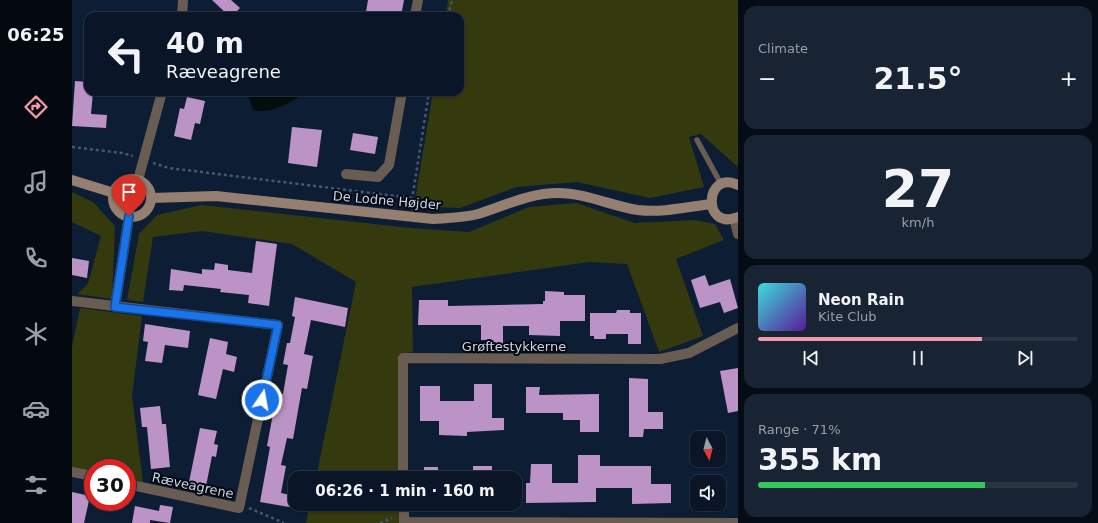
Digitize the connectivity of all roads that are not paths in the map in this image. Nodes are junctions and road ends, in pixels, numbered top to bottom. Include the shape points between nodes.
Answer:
1 (183, 0) edge
2 (418, 0) edge
3 (182, 12) edge
4 (416, 12) edge
5 (161, 96) edge
6 (401, 96) edge
7 (696, 140) dead end
8 (346, 174) dead end
9 (72, 180) edge
10 (138, 180) junction
11 (721, 184) junction
12 (738, 185) edge
13 (114, 193) junction
14 (151, 198) junction
15 (711, 204) junction
16 (129, 216) junction
17 (736, 217) edge
18 (738, 234) edge
19 (72, 301) edge
20 (115, 307) junction
21 (738, 328) edge
22 (404, 471) edge
23 (72, 472) edge
24 (84, 474) edge
25 (136, 486) edge
26 (404, 511) edge
27 (738, 523) edge

1 - 3 street
2 - 4 street
5 - 10 street
6 - 8 street via 389,165 378,177
7 - 11 lane
9 - 13 street
10 - 13 street via 126,180 116,187
10 - 14 street via 147,186
11 - 12 street
11 - 15 street via 713,193
13 - 16 street via 113,199 118,210
14 - 15 street, De Lodne Højder via 216,196 433,219 478,214 532,196 557,193 583,196 638,210 664,210
14 - 16 street via 146,210
15 - 17 street via 717,215 728,219
16 - 20 street
17 - 18 street
19 - 20 street, Ræveagrene
20 - 25 street, Ræveagrene via 278,325 239,508
21 - 22 street, Grøftestykkerne via 689,353 660,359 403,358
23 - 24 street
26 - 27 street via 404,522

